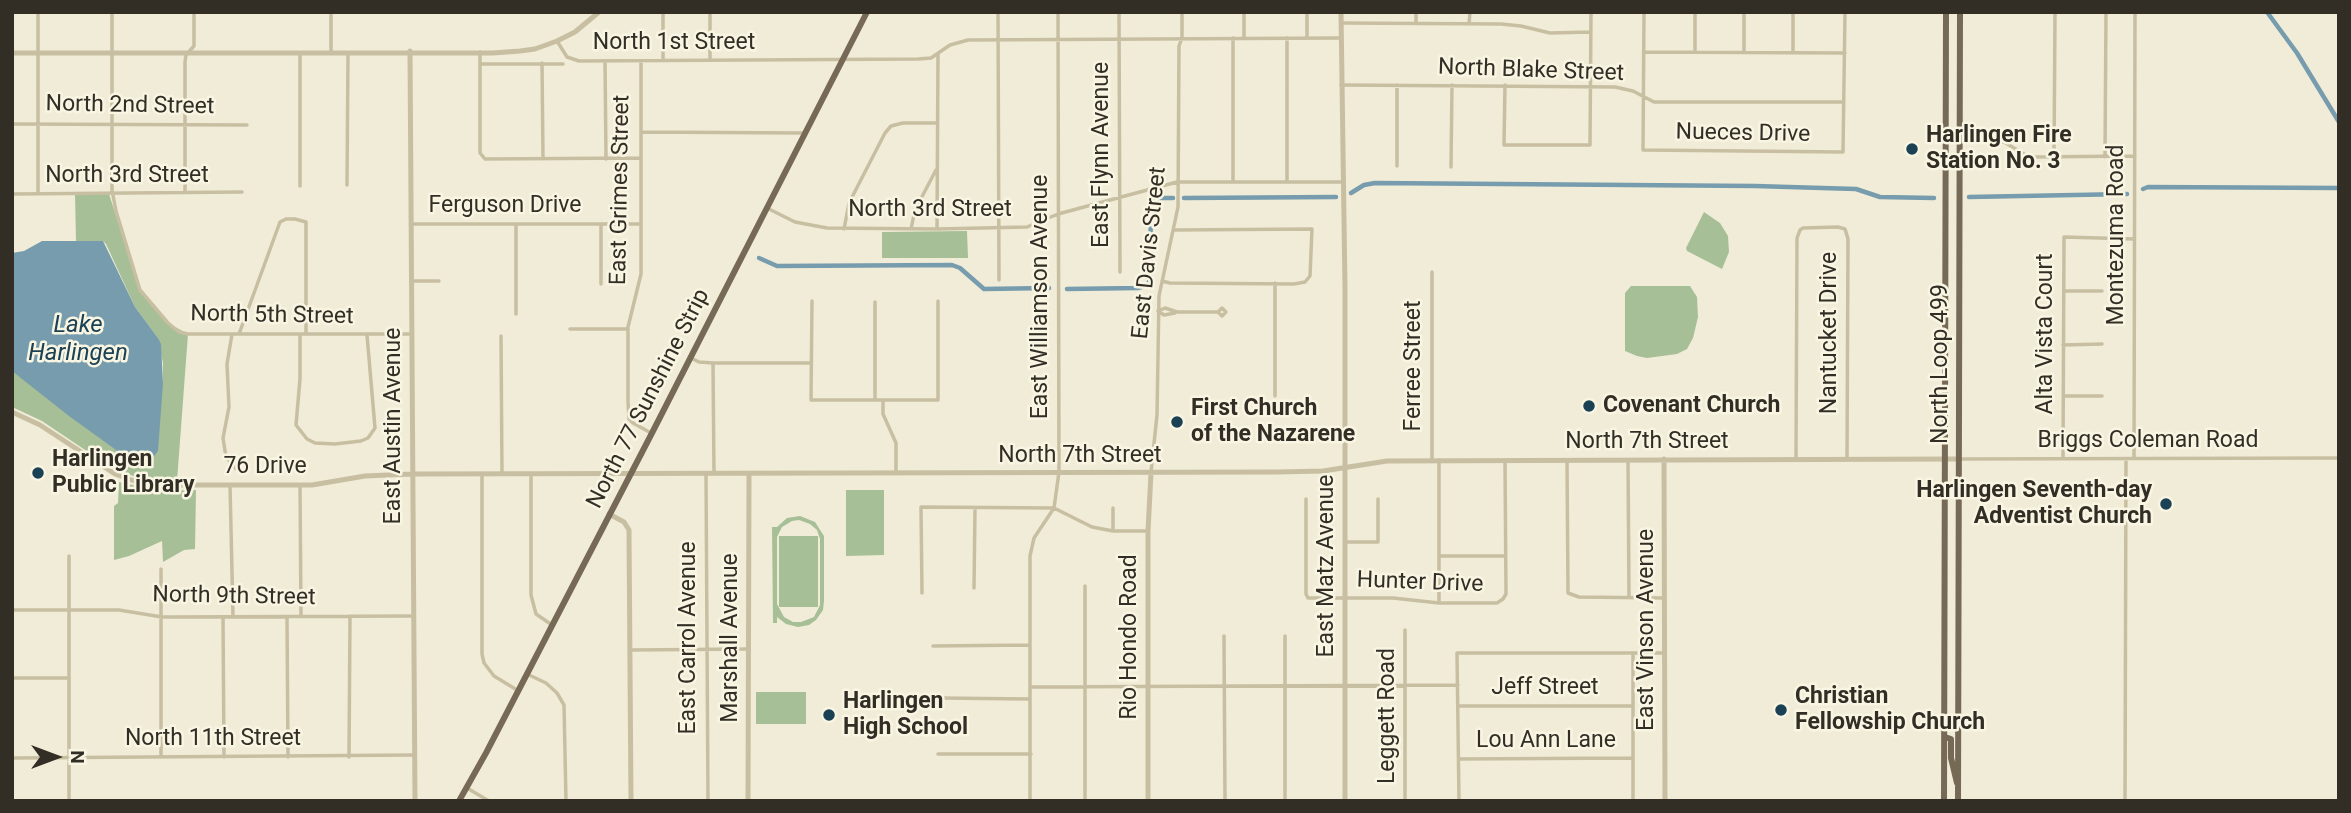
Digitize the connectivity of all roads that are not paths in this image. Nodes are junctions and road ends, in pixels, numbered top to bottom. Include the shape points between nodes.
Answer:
1 (38, 12) edge
2 (112, 12) edge
3 (194, 12) edge
4 (331, 12) edge
5 (599, 12) edge
6 (663, 12) edge
7 (710, 12) edge
8 (867, 12) edge
9 (998, 12) edge
10 (1058, 12) edge
11 (1119, 12) edge
12 (1182, 12) edge
13 (1244, 12) edge
14 (1307, 12) edge
15 (1341, 12) edge
16 (1416, 12) edge
17 (1469, 12) edge
18 (1591, 12) edge
19 (1644, 12) edge
20 (1695, 12) edge
21 (1744, 12) edge
22 (1793, 12) edge
23 (1845, 12) edge
24 (1946, 12) edge
25 (1960, 12) edge
26 (2055, 12) edge
27 (2106, 12) edge
28 (2134, 12) edge
29 (1341, 23) junction
30 (1416, 23) junction
31 (1469, 24) junction
32 (1591, 32) junction
33 (1119, 38) junction
34 (1182, 38) junction
35 (1233, 38) junction
36 (1244, 38) junction
37 (1287, 38) junction
38 (1307, 38) junction
39 (1341, 38) junction
40 (1058, 39) junction
41 (998, 40) junction
42 (557, 41) junction
43 (300, 51) junction
44 (331, 51) junction
45 (348, 51) junction
46 (410, 51) junction
47 (112, 52) junction
48 (190, 52) junction
49 (480, 52) junction
50 (1643, 52) junction
51 (1695, 52) junction
52 (1744, 52) junction
53 (1793, 52) junction
54 (12, 53) edge
55 (38, 53) junction
56 (1845, 53) junction
57 (938, 54) junction
58 (710, 60) junction
59 (842, 60) junction
60 (605, 61) junction
61 (641, 61) junction
62 (663, 61) junction
63 (542, 63) junction
64 (480, 64) junction
65 (563, 64) dead end
66 (1341, 85) junction
67 (1397, 85) junction
68 (1452, 85) junction
69 (1505, 85) junction
70 (1590, 86) junction
71 (1643, 97) junction
72 (1844, 103) junction
73 (38, 123) junction
74 (937, 123) junction
75 (12, 124) edge
76 (112, 124) junction
77 (186, 125) junction
78 (247, 125) dead end
79 (641, 132) junction
80 (805, 133) junction
81 (1947, 142) junction
82 (1960, 142) junction
83 (2105, 156) junction
84 (2134, 156) junction
85 (641, 158) junction
86 (2054, 158) junction
87 (542, 159) junction
88 (606, 159) junction
89 (1397, 166) dead end
90 (1451, 167) dead end
91 (937, 168) junction
92 (1233, 181) junction
93 (1177, 182) junction
94 (1342, 182) junction
95 (1287, 183) junction
96 (347, 185) dead end
97 (300, 186) dead end
98 (242, 192) dead end
99 (38, 193) junction
100 (185, 193) junction
101 (12, 194) edge
102 (113, 194) junction
103 (1119, 198) junction
104 (767, 208) junction
105 (1058, 214) junction
106 (411, 224) junction
107 (601, 224) junction
108 (641, 224) junction
109 (516, 225) junction
110 (998, 228) junction
111 (844, 229) junction
112 (911, 229) junction
113 (937, 229) junction
114 (1174, 230) junction
115 (2134, 239) junction
116 (1120, 272) dead end
117 (1432, 272) dead end
118 (999, 280) dead end
119 (411, 281) junction
120 (439, 281) dead end
121 (1162, 281) junction
122 (1275, 283) junction
123 (601, 284) dead end
124 (2064, 291) junction
125 (2102, 291) dead end
126 (812, 301) dead end
127 (875, 302) dead end
128 (938, 302) dead end
129 (1158, 311) junction
130 (1218, 312) dead end
131 (516, 314) dead end
132 (570, 329) dead end
133 (628, 329) junction
134 (232, 334) junction
135 (239, 334) junction
136 (300, 334) junction
137 (306, 334) junction
138 (411, 334) junction
139 (367, 335) junction
140 (501, 336) dead end
141 (2102, 344) dead end
142 (2063, 345) junction
143 (689, 358) junction
144 (713, 363) junction
145 (811, 363) junction
146 (1275, 396) dead end
147 (2063, 396) junction
148 (2102, 396) dead end
149 (875, 400) junction
150 (883, 400) junction
151 (12, 412) edge
152 (652, 433) junction
153 (1796, 458) junction
154 (1946, 458) junction
155 (2339, 458) edge
156 (1628, 459) junction
157 (1664, 459) junction
158 (1847, 459) junction
159 (1958, 459) junction
160 (2063, 459) junction
161 (2126, 459) junction
162 (2134, 459) junction
163 (1432, 460) junction
164 (1439, 460) junction
165 (1505, 460) junction
166 (1567, 460) junction
167 (1345, 468) junction
168 (236, 469) dead end
169 (1059, 472) junction
170 (630, 473) junction
171 (1151, 473) junction
172 (412, 474) junction
173 (482, 474) junction
174 (502, 474) junction
175 (531, 474) junction
176 (706, 474) junction
177 (714, 474) junction
178 (749, 475) junction
179 (897, 475) junction
180 (230, 485) junction
181 (300, 485) junction
182 (1306, 499) dead end
183 (1378, 499) dead end
184 (975, 508) junction
185 (1054, 508) junction
186 (1113, 508) dead end
187 (609, 514) junction
188 (1112, 531) junction
189 (1148, 531) junction
190 (1345, 542) junction
191 (69, 556) dead end
192 (1440, 556) junction
193 (1506, 556) junction
194 (161, 569) dead end
195 (1085, 586) dead end
196 (974, 588) dead end
197 (922, 593) dead end
198 (1629, 597) junction
199 (1345, 598) junction
200 (1664, 598) junction
201 (1439, 603) junction
202 (12, 610) edge
203 (69, 611) junction
204 (233, 615) junction
205 (301, 615) junction
206 (413, 615) junction
207 (350, 616) junction
208 (162, 617) junction
209 (223, 617) junction
210 (287, 617) junction
211 (552, 625) junction
212 (1405, 630) dead end
213 (1224, 636) dead end
214 (1285, 636) dead end
215 (1030, 645) junction
216 (933, 646) dead end
217 (749, 649) junction
218 (629, 650) junction
219 (707, 650) junction
220 (1633, 653) junction
221 (1664, 653) junction
222 (527, 674) junction
223 (12, 678) edge
224 (69, 678) junction
225 (1148, 685) junction
226 (1225, 685) junction
227 (1285, 685) junction
228 (1345, 685) junction
229 (1405, 685) junction
230 (1458, 685) junction
231 (1085, 686) junction
232 (1030, 687) junction
233 (518, 690) junction
234 (939, 698) dead end
235 (1030, 699) junction
236 (1458, 706) junction
237 (1633, 706) junction
238 (1945, 737) junction
239 (938, 754) dead end
240 (1031, 754) junction
241 (414, 755) junction
242 (68, 757) junction
243 (161, 757) junction
244 (224, 757) junction
245 (288, 757) junction
246 (349, 757) junction
247 (12, 758) edge
248 (1633, 758) junction
249 (1459, 759) junction
250 (467, 788) junction
251 (1958, 789) junction
252 (69, 801) edge
253 (415, 801) edge
254 (459, 801) edge
255 (489, 801) edge
256 (566, 801) edge
257 (631, 801) edge
258 (708, 801) edge
259 (748, 801) edge
260 (1030, 801) edge
261 (1086, 801) edge
262 (1148, 801) edge
263 (1225, 801) edge
264 (1285, 801) edge
265 (1345, 801) edge
266 (1405, 801) edge
267 (1459, 801) edge
268 (1633, 801) edge
269 (1665, 801) edge
270 (1944, 801) edge
271 (1958, 801) edge
272 (2125, 801) edge

1 - 55 street
2 - 47 street
3 - 48 street
4 - 44 street
5 - 42 street
6 - 62 street
7 - 58 street
8 - 59 main road, North 77 Sunshine Strip
9 - 41 street
10 - 40 street, East Williamson Avenue
11 - 33 street, East Flynn Avenue
12 - 34 street, East Davis Street
13 - 36 street
14 - 38 street
15 - 29 street, East Matz Avenue
16 - 30 street
17 - 31 street
18 - 32 street
19 - 50 street
20 - 51 street
21 - 52 street
22 - 53 street
23 - 56 street
24 - 81 main road, North Loop 499
25 - 82 main road, North Loop 499
26 - 86 street
27 - 83 street
28 - 84 street, Montezuma Road
29 - 30 street
29 - 39 street, East Matz Avenue
30 - 31 street
31 - 32 street via 1511,24 1550,33
32 - 70 street
33 - 34 street, North 1st Street
33 - 40 street, North 1st Street
33 - 103 street, East Flynn Avenue
34 - 35 street, North 1st Street
34 - 93 street, East Davis Street
35 - 36 street, North 1st Street
35 - 92 street
36 - 37 street, North 1st Street
37 - 38 street, North 1st Street
37 - 95 street
38 - 39 street, North 1st Street
39 - 66 street, East Matz Avenue
40 - 41 street, North 1st Street
40 - 105 street, East Williamson Avenue
41 - 57 street, North 1st Street via 960,41
41 - 110 street
42 - 49 street via 534,49
42 - 60 street, North 1st Street via 571,59
43 - 44 street
43 - 48 street
43 - 97 street
44 - 45 street
45 - 46 street
45 - 96 street
46 - 49 street
46 - 106 street, East Austin Avenue
47 - 48 street
47 - 55 street
47 - 76 street
48 - 77 street via 185,62
49 - 64 street
50 - 51 street
50 - 71 street
51 - 52 street
52 - 53 street
53 - 56 street
54 - 55 street
55 - 73 street
56 - 72 street
57 - 59 street, North 1st Street via 925,59
57 - 74 street
58 - 59 street, North 1st Street
58 - 62 street, North 1st Street
59 - 80 main road, North 77 Sunshine Strip
60 - 61 street, North 1st Street
60 - 88 street
61 - 62 street, North 1st Street
61 - 79 street, East Grimes Street
63 - 64 street
63 - 65 street
63 - 87 street
64 - 87 street via 481,156
66 - 67 street, North Blake Street
66 - 94 street, East Matz Avenue
67 - 68 street, North Blake Street
67 - 89 street
68 - 69 street, North Blake Street
68 - 90 street
69 - 70 street, North Blake Street
69 - 70 street via 1504,145 1590,145
70 - 71 street, North Blake Street via 1622,87
71 - 72 street, North Blake Street via 1654,102
71 - 72 street, Nueces Drive via 1643,150 1843,152
73 - 75 street, North 2nd Street
73 - 76 street, North 2nd Street
73 - 99 street
74 - 91 street
74 - 111 street via 891,126 849,203
76 - 77 street, North 2nd Street
76 - 102 street
77 - 78 street, North 2nd Street
77 - 100 street
79 - 80 street
79 - 85 street, East Grimes Street
80 - 104 main road, North 77 Sunshine Strip
81 - 82 main road
81 - 154 main road, North Loop 499
82 - 86 street via 2004,142 2029,157
82 - 159 main road, North Loop 499
83 - 84 street
83 - 86 street
84 - 115 street, Montezuma Road
85 - 88 street
85 - 108 street, East Grimes Street
87 - 88 street
91 - 112 street via 915,210
91 - 113 street
92 - 93 street, North 3rd Street
92 - 95 street, North 3rd Street
93 - 103 street, North 3rd Street
93 - 114 street, East Davis Street
94 - 95 street, North 3rd Street
94 - 167 street, East Matz Avenue
98 - 100 street, North 3rd Street
99 - 101 street, North 3rd Street
99 - 102 street, North 3rd Street
100 - 102 street, North 3rd Street
102 - 134 street, North 5th Street via 140,290 175,329 188,334
103 - 105 street, North 3rd Street
103 - 116 street, East Flynn Avenue
104 - 111 street, North 3rd Street via 809,225
104 - 143 main road, North 77 Sunshine Strip
105 - 110 street, North 3rd Street via 1031,226
105 - 169 street, East Williamson Avenue
106 - 109 street, Ferguson Drive
106 - 119 street, East Austin Avenue
107 - 108 street, Ferguson Drive
107 - 109 street, Ferguson Drive
107 - 123 street
108 - 133 street, East Grimes Street via 641,274
109 - 131 street
110 - 113 street, North 3rd Street
110 - 118 street
111 - 112 street, North 3rd Street
112 - 113 street, North 3rd Street
114 - 121 street, East Davis Street
114 - 122 street via 1312,229 1308,279
115 - 124 street, Alta Vista Court via 2064,237
115 - 162 street, Montezuma Road
117 - 163 street, Ferree Street
119 - 120 street
119 - 138 street, East Austin Avenue
121 - 122 street
121 - 129 street, East Davis Street
122 - 146 street
124 - 125 street
124 - 142 street, Alta Vista Court
126 - 145 street
127 - 149 street
128 - 150 street via 938,400
129 - 130 street via 1168,316
129 - 171 street, East Davis Street
132 - 133 street
133 - 152 street, East Grimes Street via 629,419
134 - 135 street, North 5th Street
134 - 168 street via 223,438 226,457
135 - 136 street, North 5th Street
135 - 137 street via 280,222 295,219 306,222
136 - 137 street, North 5th Street
136 - 139 street via 296,425 315,443 335,444 361,441 375,428
137 - 139 street, North 5th Street
138 - 139 street, North 5th Street
138 - 172 street, East Austin Avenue
140 - 174 street
141 - 142 street
142 - 147 street, Alta Vista Court
143 - 144 street
143 - 152 main road, North 77 Sunshine Strip
144 - 145 street
144 - 177 street
145 - 149 street via 811,400
147 - 148 street
147 - 160 street, Alta Vista Court
149 - 150 street
150 - 179 street via 883,414 896,443
151 - 180 street, 76 Drive via 124,478 156,485
152 - 170 main road, North 77 Sunshine Strip
153 - 157 street, North 7th Street
153 - 158 street, North 7th Street
153 - 158 street, Nantucket Drive via 1797,237 1803,228 1838,227 1845,229 1848,239
154 - 158 street, North 7th Street
154 - 159 street, North 7th Street
154 - 238 main road, North Loop 499
155 - 162 street, Briggs Coleman Road
156 - 157 street, North 7th Street
156 - 166 street, North 7th Street
156 - 198 street
157 - 200 street, East Vinson Avenue
159 - 160 street, Briggs Coleman Road
159 - 251 main road, North Loop 499
160 - 161 street, Briggs Coleman Road
161 - 162 street, Briggs Coleman Road
161 - 272 street
163 - 164 street, North 7th Street
163 - 167 street, North 7th Street
164 - 165 street, North 7th Street
164 - 192 street
165 - 166 street, North 7th Street
165 - 193 street
166 - 198 street via 1568,593
167 - 171 street, North 7th Street
167 - 190 street, East Matz Avenue
169 - 171 street, North 7th Street
169 - 179 street, North 7th Street
169 - 185 street, East Williamson Avenue
170 - 175 street, North 7th Street
170 - 176 street, North 7th Street
170 - 187 main road, North 77 Sunshine Strip
171 - 189 street, Rio Hondo Road
172 - 173 street, North 7th Street
172 - 181 street, 76 Drive
172 - 206 street, East Austin Avenue
173 - 174 street, North 7th Street
173 - 233 street via 482,654 494,676
174 - 175 street, North 7th Street
175 - 211 street via 533,608
176 - 177 street, North 7th Street
176 - 219 street, East Carrol Avenue
177 - 178 street, North 7th Street
178 - 179 street, North 7th Street
178 - 217 street, Marshall Avenue
180 - 181 street, 76 Drive
180 - 204 street
181 - 205 street
182 - 199 street, Hunter Drive via 1306,596
183 - 190 street via 1378,542
184 - 185 street
184 - 196 street
184 - 197 street via 921,507
185 - 188 street via 1092,527
185 - 215 street, East Williamson Avenue via 1034,538 1030,556
186 - 188 street
187 - 211 main road, North 77 Sunshine Strip
187 - 218 street via 629,530
188 - 189 street
189 - 225 street, Rio Hondo Road
190 - 199 street, East Matz Avenue
191 - 203 street
192 - 193 street
192 - 201 street
193 - 201 street, Hunter Drive via 1503,599 1497,603
194 - 208 street
195 - 231 street
198 - 200 street
199 - 201 street, Hunter Drive
199 - 228 street, East Matz Avenue
200 - 221 street, East Vinson Avenue
202 - 203 street, North 9th Street
203 - 208 street, North 9th Street via 119,610
203 - 224 street
204 - 209 street, North 9th Street
204 - 210 street, North 9th Street
205 - 207 street, North 9th Street
205 - 210 street, North 9th Street
206 - 207 street, North 9th Street
206 - 241 street, East Austin Avenue
207 - 246 street
208 - 209 street, North 9th Street
208 - 243 street
209 - 244 street
210 - 245 street
211 - 222 main road, North 77 Sunshine Strip
212 - 229 street, Leggett Road
213 - 226 street
214 - 227 street
215 - 216 street
215 - 232 street, East Williamson Avenue
217 - 219 street
217 - 259 street, Marshall Avenue
218 - 219 street
218 - 257 street
219 - 258 street, East Carrol Avenue
220 - 221 street
220 - 230 street via 1457,653
220 - 237 street
221 - 269 street, East Vinson Avenue
222 - 233 main road, North 77 Sunshine Strip
222 - 256 street via 547,683 564,705
223 - 224 street
224 - 242 street
225 - 226 street
225 - 231 street
225 - 262 street, Rio Hondo Road
226 - 227 street
226 - 263 street
227 - 228 street
227 - 264 street
228 - 229 street
228 - 265 street, East Matz Avenue
229 - 230 street
229 - 266 street, Leggett Road
230 - 236 street
231 - 232 street
231 - 261 street
232 - 235 street, East Williamson Avenue
233 - 250 main road, North 77 Sunshine Strip
234 - 235 street
235 - 240 street, East Williamson Avenue
236 - 237 street, Jeff Street
236 - 249 street
237 - 248 street
238 - 251 main road via 1951,739
238 - 270 main road, North Loop 499
239 - 240 street
240 - 260 street, East Williamson Avenue
241 - 246 street, North 11th Street
241 - 253 street, East Austin Avenue
242 - 243 street, North 11th Street
242 - 247 street, North 11th Street
242 - 252 street
243 - 244 street, North 11th Street
244 - 245 street, North 11th Street
245 - 246 street, North 11th Street
248 - 249 street, Lou Ann Lane
248 - 268 street
249 - 267 street
250 - 254 main road, North 77 Sunshine Strip
250 - 255 street
251 - 271 main road, North Loop 499

